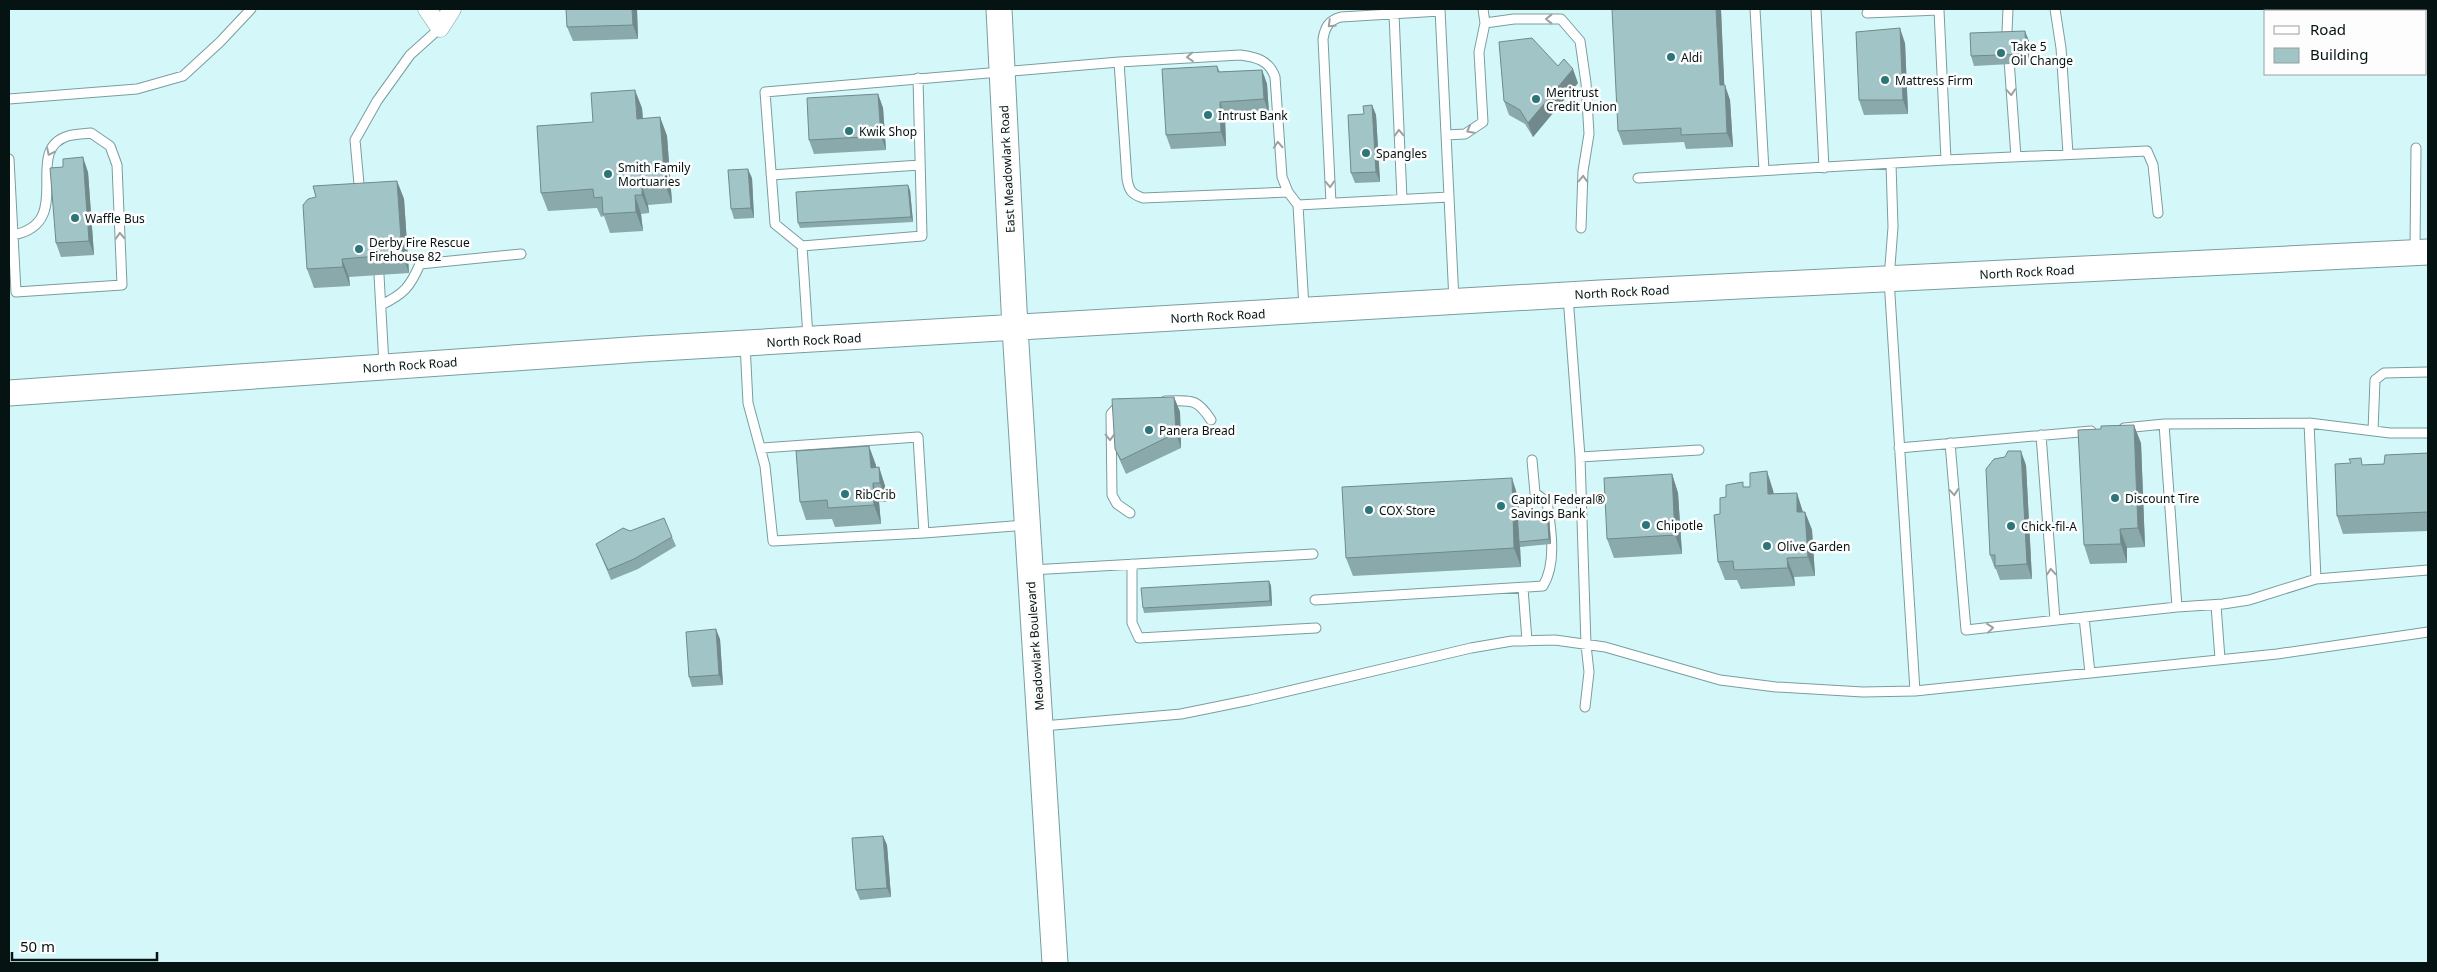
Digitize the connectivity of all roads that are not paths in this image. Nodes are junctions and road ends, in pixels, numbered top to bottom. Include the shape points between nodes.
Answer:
1 (251, 9) edge
2 (426, 9) edge
3 (452, 9) edge
4 (999, 9) edge
5 (1483, 9) edge
6 (1755, 9) edge
7 (1816, 9) edge
8 (2008, 9) edge
9 (2055, 9) edge
10 (1440, 10) edge
11 (1867, 13) dead end
12 (1394, 14) junction
13 (1485, 23) junction
14 (440, 28) junction
15 (1119, 62) junction
16 (1002, 71) junction
17 (918, 78) junction
18 (9, 99) edge
19 (1446, 135) junction
20 (2416, 148) dead end
21 (2068, 154) junction
22 (2016, 157) junction
23 (9, 159) edge
24 (1946, 160) junction
25 (1891, 164) junction
26 (920, 165) junction
27 (1824, 168) junction
28 (1764, 172) junction
29 (771, 175) junction
30 (1638, 178) dead end
31 (1288, 192) junction
32 (1449, 197) junction
33 (1402, 199) junction
34 (361, 202) edge
35 (1331, 203) junction
36 (1298, 205) junction
37 (2158, 213) dead end
38 (1581, 228) dead end
39 (11, 236) edge
40 (802, 246) junction
41 (2422, 252) edge
42 (521, 254) dead end
43 (379, 275) edge
44 (1889, 279) junction
45 (1568, 295) junction
46 (1454, 302) junction
47 (381, 305) junction
48 (1304, 311) junction
49 (1015, 328) junction
50 (808, 340) junction
51 (745, 344) junction
52 (385, 367) junction
53 (2428, 372) edge
54 (9, 393) edge
55 (1160, 401) edge
56 (1130, 403) edge
57 (1211, 420) dead end
58 (2309, 423) junction
59 (2164, 424) junction
60 (2116, 428) edge
61 (2097, 430) edge
62 (2373, 431) junction
63 (2428, 432) edge
64 (2041, 435) junction
65 (1950, 443) junction
66 (761, 448) junction
67 (1899, 448) junction
68 (1699, 450) dead end
69 (1580, 457) junction
70 (1532, 460) dead end
71 (1130, 513) dead end
72 (1027, 525) junction
73 (924, 533) junction
74 (1313, 554) dead end
75 (1132, 564) junction
76 (1030, 570) junction
77 (2428, 570) edge
78 (2316, 579) junction
79 (1523, 588) junction
80 (1315, 600) dead end
81 (2216, 605) junction
82 (2177, 607) junction
83 (2084, 617) junction
84 (2055, 620) junction
85 (1316, 628) dead end
86 (2428, 632) edge
87 (1526, 641) junction
88 (1586, 645) junction
89 (2220, 660) junction
90 (2090, 673) junction
91 (1915, 691) junction
92 (1585, 707) dead end
93 (1040, 727) junction
94 (1055, 963) edge

1 - 18 lane via 183,76 137,89
2 - 14 street
3 - 14 street
4 - 16 main road, East Meadowlark Road
5 - 13 lane
6 - 28 lane
7 - 27 lane
8 -> 22 lane
9 - 21 lane
10 - 12 lane
10 - 19 lane
11 - 24 lane via 1939,10
33 -> 12 lane
12 -> 35 lane via 1337,18 1325,29
13 -> 19 lane via 1479,52 1483,122 1466,134
38 -> 13 lane via 1583,172 1590,134 1580,41 1561,19
14 - 34 lane via 410,55 377,101 355,140
15 - 16 lane
31 -> 15 lane via 1279,160 1275,77 1265,62 1240,55
15 - 31 lane via 1127,179 1129,191 1134,195 1160,198
16 - 17 lane
16 - 49 main road, East Meadowlark Road
17 - 26 lane
17 - 29 lane via 765,92
19 - 32 lane
20 - 41 lane
21 - 22 lane
21 - 37 lane via 2147,151 2153,165
22 - 24 lane
23 - 39 lane
24 - 25 lane
25 - 27 lane
25 - 44 lane via 1893,227
26 - 29 lane
26 - 40 lane via 922,236
27 - 28 lane
28 - 30 lane
29 - 40 lane via 775,224
31 - 36 lane
32 - 33 lane
32 - 46 lane
33 - 35 lane
35 - 36 lane
36 - 48 lane
39 -> 39 lane via 16,292 122,285 117,165 110,146 91,133 67,136 52,146 45,162 46,208 38,223 25,233
40 - 50 lane
41 - 44 main road, North Rock Road
42 - 47 lane via 420,264 412,283 398,297
43 - 47 lane
44 - 45 main road, North Rock Road
44 - 67 lane
45 - 46 main road, North Rock Road
45 - 69 lane
46 - 48 main road, North Rock Road
47 - 52 lane
48 - 49 main road, North Rock Road
49 - 50 main road, North Rock Road
49 - 72 main road, Meadowlark Boulevard
50 - 51 main road, North Rock Road
51 - 52 main road, North Rock Road
51 - 66 lane via 748,403
52 - 54 main road, North Rock Road
53 - 62 lane via 2384,373 2375,380
55 - 57 lane via 1196,403
56 -> 71 lane via 1120,404 1111,414 1110,431 1112,495 1117,504
58 - 59 lane
58 - 62 lane
58 - 78 lane
59 - 60 lane
59 - 82 lane
61 - 64 lane
62 - 63 lane
64 - 65 lane
84 -> 64 lane
65 - 67 lane
65 -> 84 lane via 1966,630
66 - 73 lane via 766,466 773,541
66 - 73 lane via 918,438
67 - 91 lane
68 - 69 lane
69 - 88 lane
70 - 79 lane via 1535,493 1547,502 1552,559 1550,575 1543,586
72 - 73 lane
72 - 76 main road, Meadowlark Boulevard
74 - 75 lane
75 - 76 lane
75 - 85 lane via 1132,623 1140,638
76 - 93 main road, Meadowlark Boulevard
77 - 78 lane
78 - 81 lane via 2249,600
79 - 80 lane
79 - 87 lane
81 - 82 lane
81 - 89 lane
82 - 83 lane
83 - 84 lane
83 - 90 lane
86 - 89 lane
87 - 88 lane via 1555,640
87 - 93 lane via 1471,648 1181,714
88 - 91 lane via 1720,680 1862,692
88 - 92 lane via 1589,672
89 - 90 lane
90 - 91 lane
93 - 94 main road, Meadowlark Boulevard

